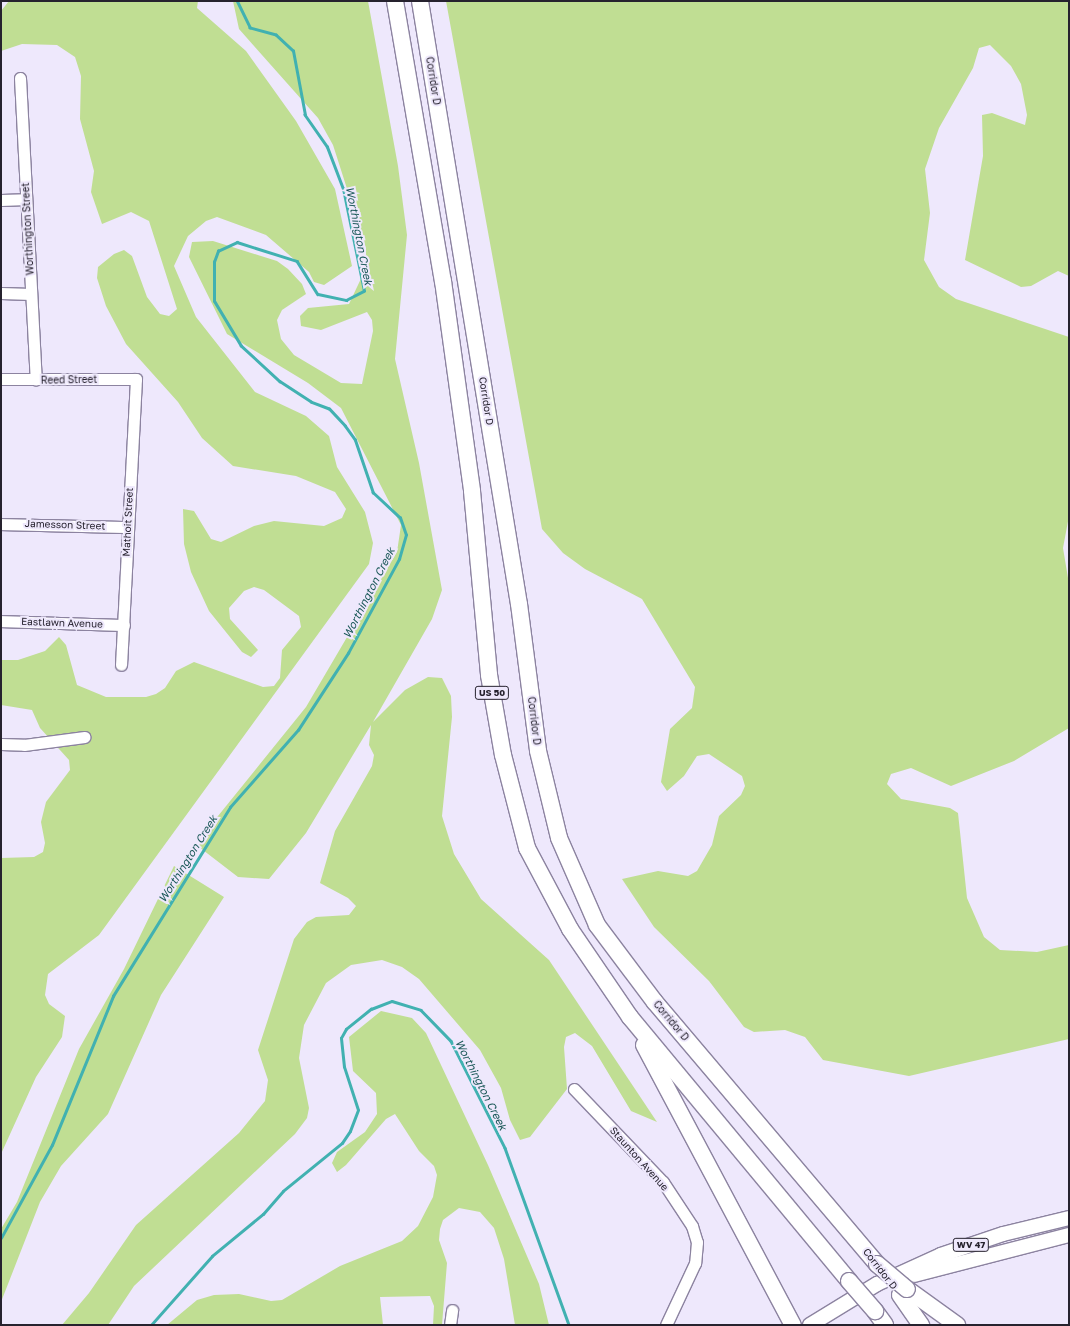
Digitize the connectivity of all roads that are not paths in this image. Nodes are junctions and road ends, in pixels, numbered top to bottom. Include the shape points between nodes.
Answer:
1 (395, 1) edge
2 (420, 1) edge
3 (20, 78) dead end
4 (26, 199) junction
5 (1, 200) edge
6 (1, 293) edge
7 (31, 294) junction
8 (1, 379) edge
9 (136, 379) joint
10 (36, 380) junction
11 (1, 524) edge
12 (128, 527) junction
13 (1, 620) edge
14 (124, 625) junction
15 (121, 665) dead end
16 (84, 737) dead end
17 (1, 744) edge
18 (630, 1017) junction
19 (574, 1090) dead end
20 (1069, 1218) edge
21 (1069, 1235) edge
22 (877, 1284) junction
23 (903, 1292) junction
24 (452, 1310) dead end
25 (450, 1325) edge
26 (666, 1325) edge
27 (793, 1325) edge
28 (810, 1325) edge
29 (885, 1325) edge
30 (921, 1325) edge
31 (957, 1325) edge

1 - 18 highway, US 50 via 443,281 472,491 489,675 503,755 526,848 570,929
2 - 23 highway, Corridor D, bridge via 519,604 538,751 559,838 597,924 644,988
3 - 4 street, Worthington Street
4 - 5 street
4 - 7 street, Worthington Street
6 - 7 street
7 - 10 street, Worthington Street
8 - 10 street, Reed Street
9 - 10 street, Reed Street
9 - 12 street, Mathoit Street
11 - 12 street, Jamesson Street
12 - 14 street, Mathoit Street
13 - 14 street, Eastlawn Avenue
14 - 15 street, Mathoit Street
16 - 17 street via 24,745
18 - 27 highway
18 - 29 highway, US 50, bridge
19 - 26 street, Staunton Avenue via 663,1182 692,1226 697,1242 695,1263
20 - 22 main road, WV 47 via 1003,1234 941,1255
21 - 22 main road, WV 47
22 - 28 main road, WV 47
23 - 30 highway, Corridor D
23 - 31 highway
24 - 25 street

